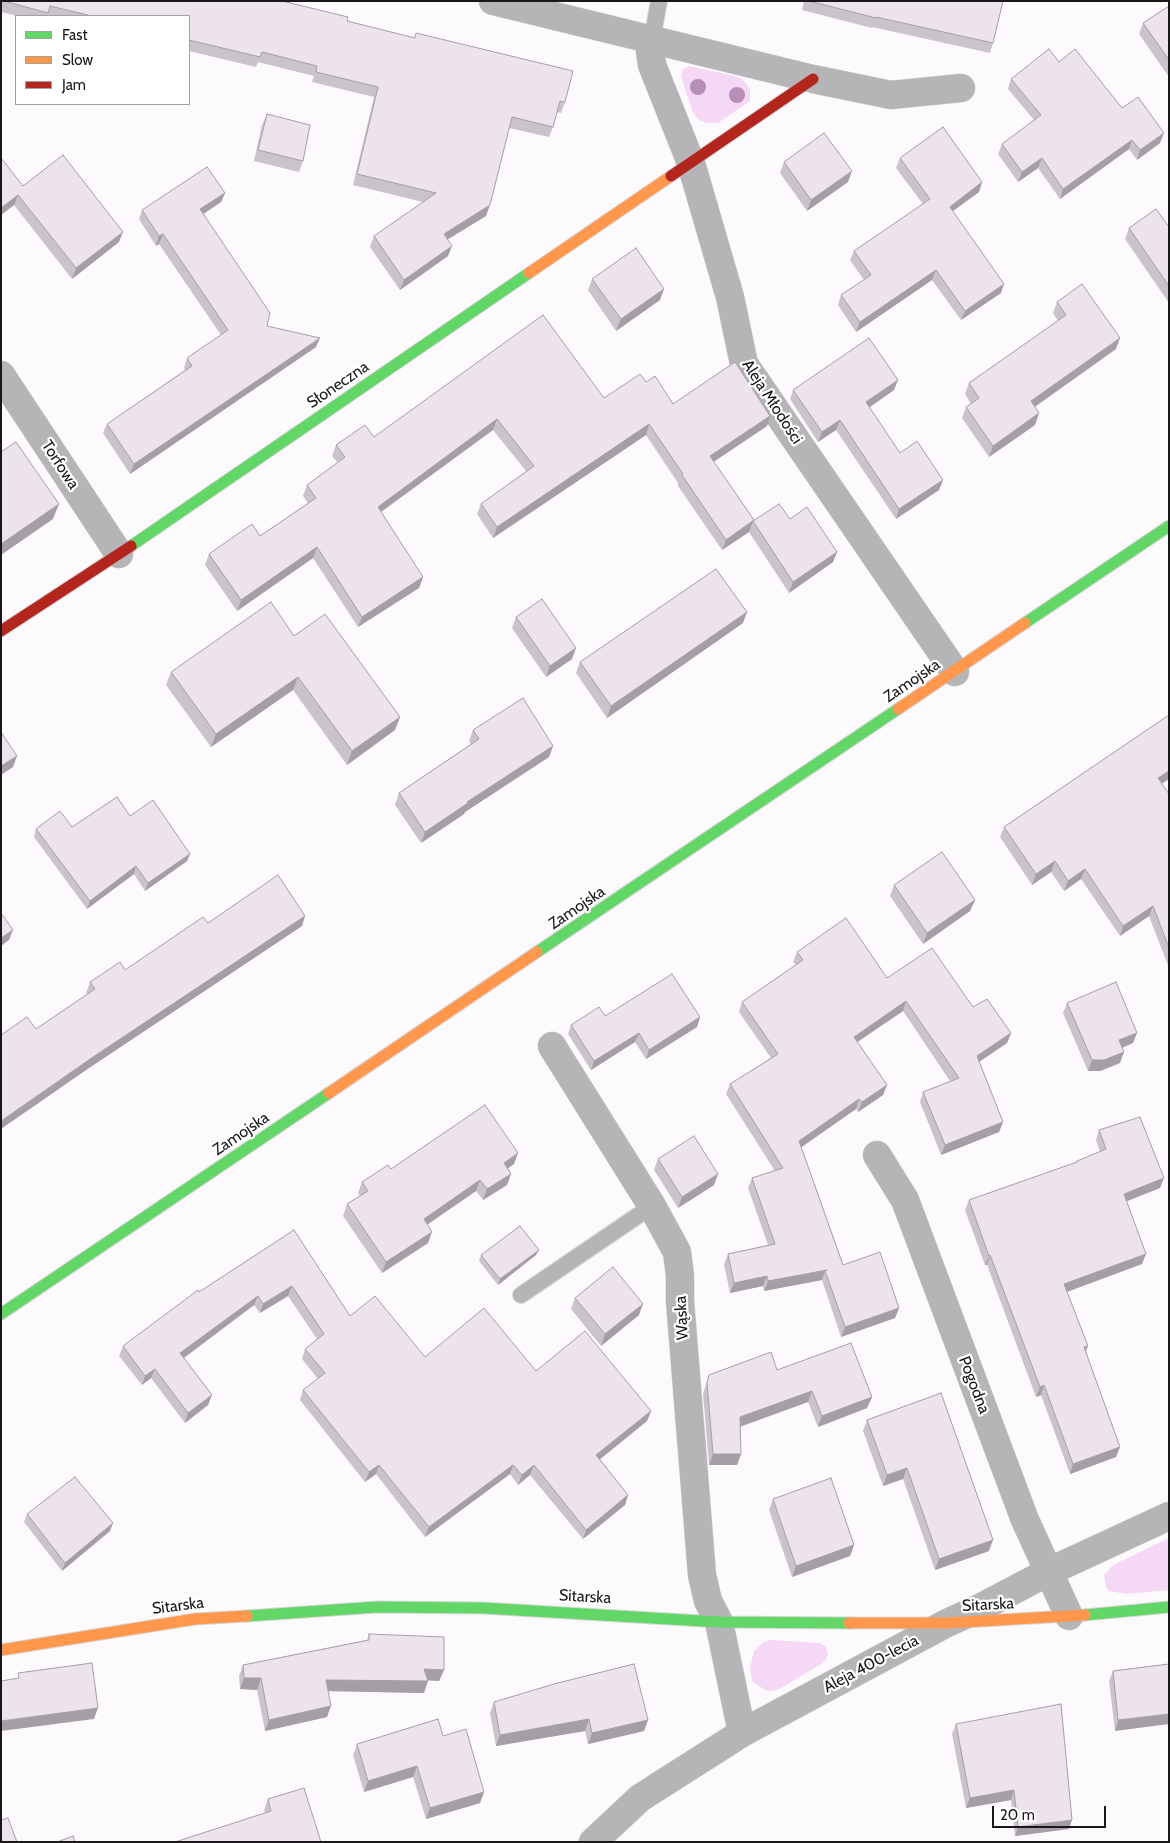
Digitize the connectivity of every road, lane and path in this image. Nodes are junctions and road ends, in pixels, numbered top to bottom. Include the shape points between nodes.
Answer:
1 (493, 1) edge
2 (659, 1) edge
3 (652, 39) junction
4 (813, 79) junction
5 (961, 88) dead end
6 (691, 163) junction
7 (1, 376) edge
8 (1167, 531) edge
9 (118, 554) junction
10 (1, 631) edge
11 (955, 672) junction
12 (552, 1046) dead end
13 (877, 1155) dead end
14 (652, 1206) junction
15 (521, 1294) dead end
16 (1, 1314) edge
17 (1169, 1516) edge
18 (1048, 1572) junction
19 (1169, 1607) edge
20 (1069, 1616) junction
21 (719, 1622) junction
22 (947, 1623) junction
23 (1, 1650) edge
24 (742, 1733) junction
25 (593, 1842) edge

1 - 3 street
2 - 3 lane
3 - 4 street
3 - 6 street, Aleja Młodości via 650,52 656,77
4 - 5 street via 891,95
4 - 6 street, Słoneczna
6 - 9 street, Słoneczna
6 - 11 street, Aleja Młodości via 730,297 744,364
7 - 9 street, Torfowa
8 - 11 street, Zamojska
9 - 10 street, Słoneczna
11 - 16 street, Zamojska
12 - 14 street, Wąska
13 - 18 street, Pogodna via 905,1200 1025,1520
14 - 15 lane
14 - 21 street, Wąska via 677,1252 702,1575 708,1601
17 - 18 street, Aleja 400-lecia
18 - 20 street, Pogodna
18 - 22 street, Aleja 400-lecia
19 - 20 street, Sitarska
20 - 22 street, Sitarska
21 - 22 street, Sitarska
21 - 23 street, Sitarska via 482,1608 377,1607 195,1619
21 - 24 street, Wąska
22 - 24 street, Aleja 400-lecia
24 - 25 street, Aleja 400-lecia via 640,1798

